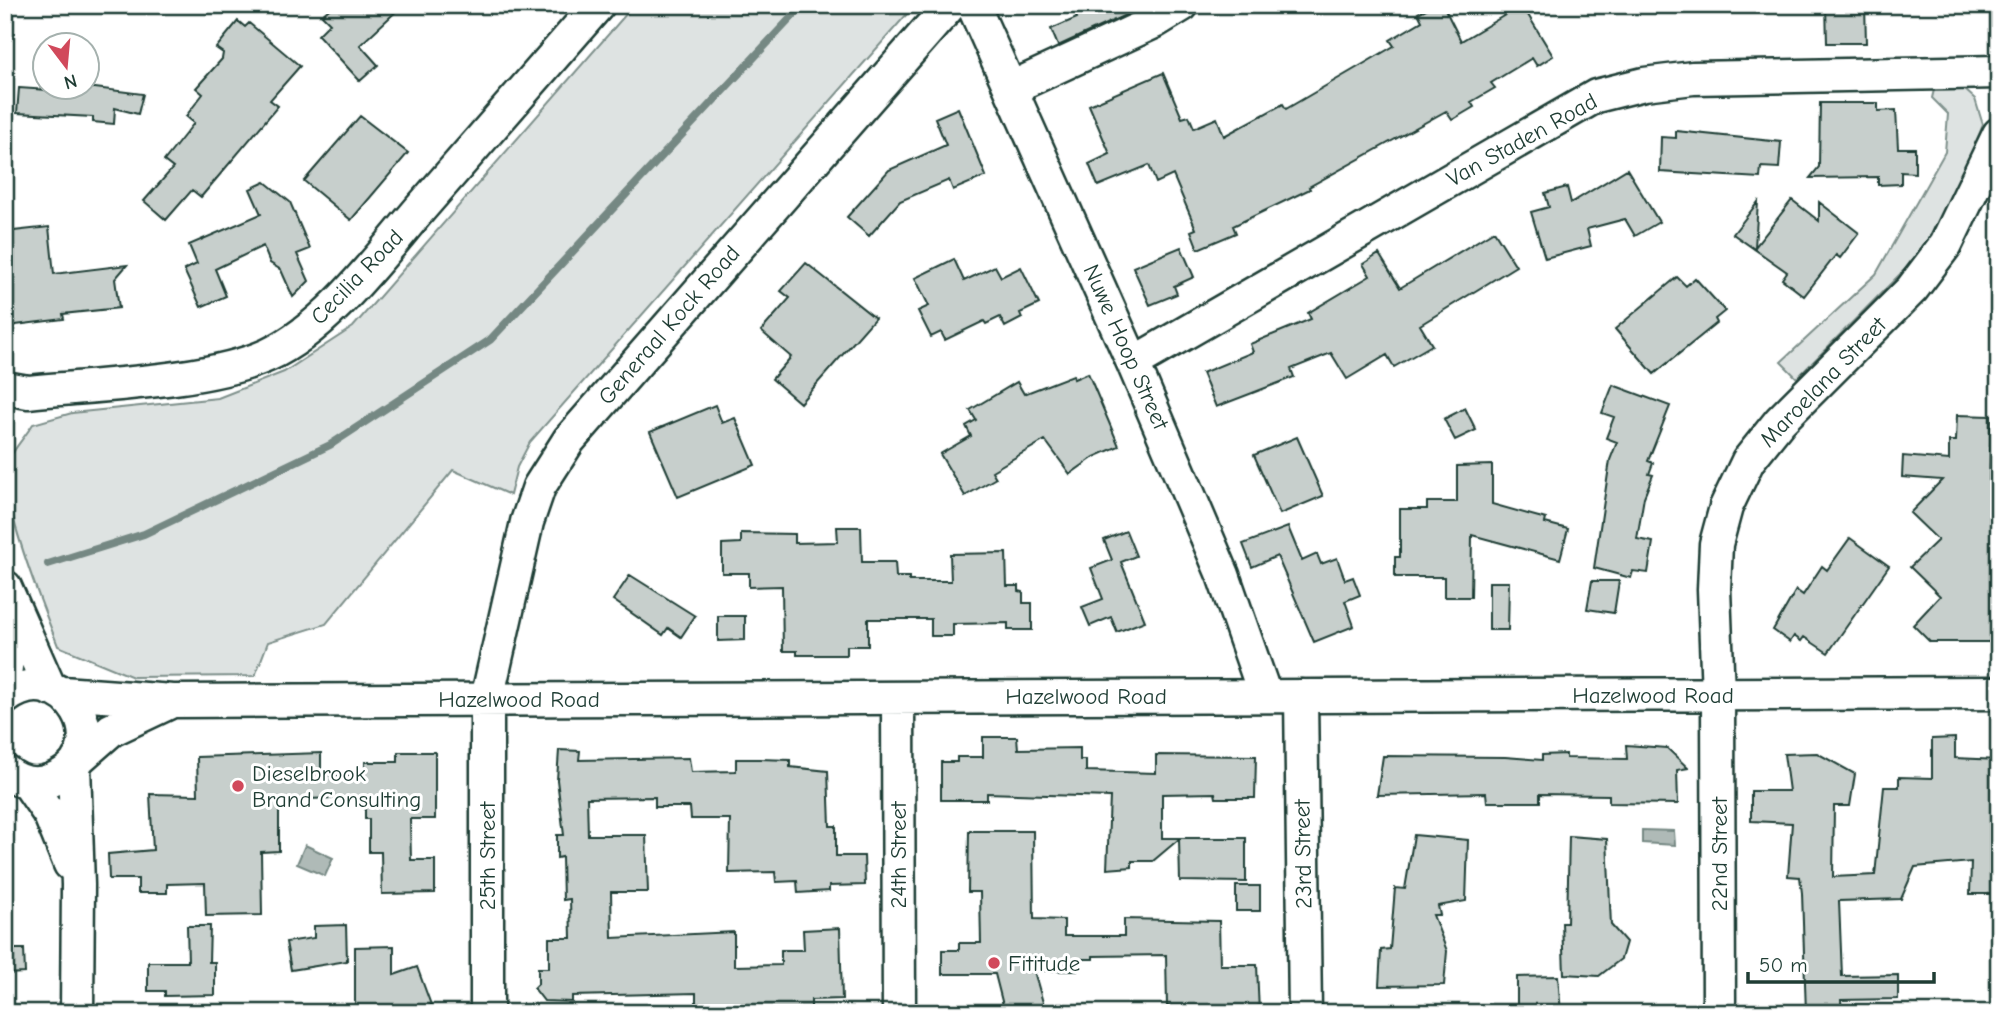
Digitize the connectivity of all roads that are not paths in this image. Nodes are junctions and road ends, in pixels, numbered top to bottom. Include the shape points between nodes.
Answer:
1 (598, 5) edge
2 (950, 5) edge
3 (973, 5) edge
4 (1182, 5) edge
5 (1999, 72) edge
6 (1011, 88) junction
7 (1999, 135) edge
8 (1133, 363) junction
9 (13, 395) edge
10 (9, 597) edge
11 (5, 675) edge
12 (56, 691) junction
13 (1999, 693) edge
14 (1265, 695) junction
15 (1718, 695) junction
16 (1301, 696) junction
17 (5, 698) edge
18 (898, 698) junction
19 (487, 699) junction
20 (173, 701) junction
21 (76, 762) junction
22 (17, 777) edge
23 (78, 886) junction
24 (76, 1013) edge
25 (487, 1013) edge
26 (899, 1013) edge
27 (1305, 1013) edge
28 (1719, 1013) edge

1 - 9 street, Cecilia Road via 366,272 285,346 239,365 181,376
2 - 19 street, Generaal Kock Road via 554,462 527,522
3 - 6 street, Nuwe Hoop Street
4 - 6 street
5 - 8 street, Van Staden Road via 1693,78 1596,96
6 - 8 street, Nuwe Hoop Street
7 - 15 street, Maroelana Street via 1946,244 1912,289 1809,389 1748,461 1726,507 1716,544
8 - 14 street, Nuwe Hoop Street via 1223,575
10 - 11 street
10 - 12 street
12 - 17 street, Hazelwood Road via 24,688
12 - 20 street, Hazelwood Road
12 - 21 street via 72,701 84,723 85,736
13 - 15 street, Hazelwood Road
14 - 16 street, Hazelwood Road
14 - 18 street, Hazelwood Road
15 - 16 street, Hazelwood Road
15 - 28 street, 22nd Street
16 - 27 street, 23rd Street
18 - 19 street, Hazelwood Road
18 - 26 street, 24th Street
19 - 20 street, Hazelwood Road
19 - 25 street, 25th Street
20 - 21 street, Hazelwood Road via 120,725
21 - 22 street, Hazelwood Road via 45,783
21 - 23 street
22 - 23 street via 54,822
23 - 24 street

